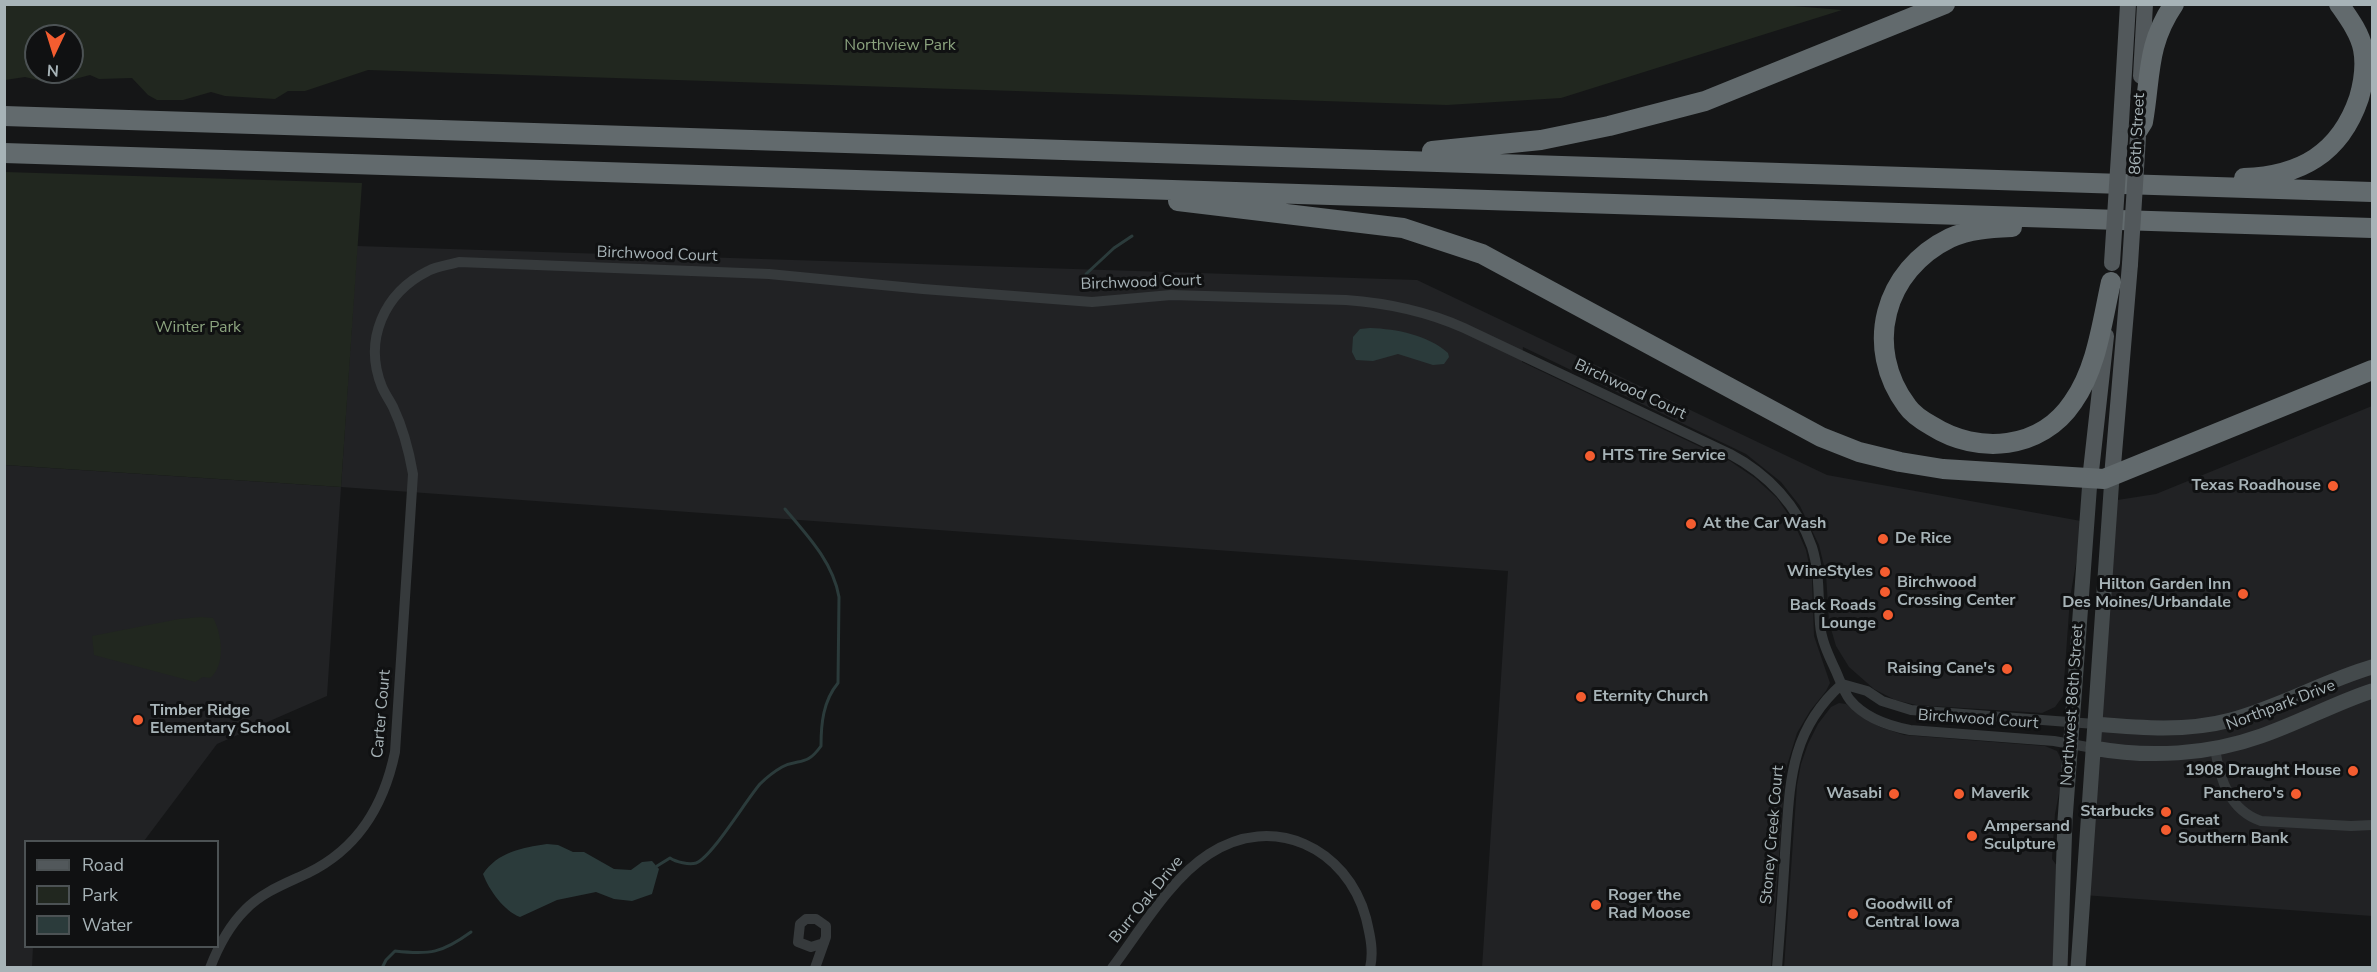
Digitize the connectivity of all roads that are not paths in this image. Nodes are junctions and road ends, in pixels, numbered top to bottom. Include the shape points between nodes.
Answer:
1 (1945, 4) edge
2 (2128, 4) edge
3 (2145, 4) edge
4 (2174, 4) edge
5 (2339, 4) edge
6 (4, 116) edge
7 (2138, 134) junction
8 (4, 153) edge
9 (1356, 159) junction
10 (2076, 183) junction
11 (1047, 186) junction
12 (2373, 192) edge
13 (2136, 220) junction
14 (2373, 228) edge
15 (2130, 264) joint
16 (2111, 272) junction
17 (2373, 370) edge
18 (2112, 477) junction
19 (2090, 480) junction
20 (414, 490) joint
21 (2373, 667) edge
22 (1842, 684) junction
23 (2373, 691) edge
24 (2072, 722) junction
25 (2095, 724) junction
26 (2070, 744) junction
27 (2093, 748) junction
28 (2215, 749) junction
29 (2373, 825) edge
30 (824, 943) dead end
31 (219, 945) edge
32 (218, 948) edge
33 (210, 968) edge
34 (815, 968) edge
35 (1112, 968) edge
36 (1370, 968) edge
37 (1777, 968) edge
38 (2060, 968) edge
39 (2078, 968) edge

1 - 9 highway via 1705,101 1541,140
2 - 16 main road, 86th Street, bridge
3 - 7 main road, 86th Street
4 - 7 highway via 2161,23 2153,46 2144,117
5 - 10 highway via 2363,48 2363,86 2346,129 2322,155 2288,172 2251,178
6 - 9 highway
7 - 15 main road, 86th Street, bridge
8 - 11 highway
9 - 10 highway
10 - 12 highway
11 - 13 highway
11 - 19 highway via 1403,228 1482,254 1782,417 1860,452 1943,469
13 - 14 highway
13 - 16 highway via 1972,231 1950,238 1917,260 1894,290 1885,317 1884,349 1898,392 1920,418 1965,441 1998,446 2047,429 2073,404 2090,372
15 - 18 main road, Northwest 86th Street
16 - 19 main road, Northwest 86th Street
17 - 18 highway
18 - 19 highway
18 - 25 main road, Northwest 86th Street
19 - 24 main road, Northwest 86th Street
20 - 22 street, Birchwood Court via 402,430 382,387 374,357 376,333 392,298 410,281 430,270 459,262 769,274 1092,302 1171,295 1373,302 1417,310 1451,322 1667,423 1757,470 1784,497 1805,530 1817,568 1823,639
20 - 31 street, Carter Court via 395,752 381,800 353,840 334,857 278,886 246,909
21 - 25 main road, Northpark Drive via 2210,725 2160,729
22 - 24 street, Birchwood Court via 1911,710
22 - 26 street, Birchwood Court via 1858,707 1901,729
22 - 37 street, Stoney Creek Court via 1813,717 1792,769
23 - 28 main road, Northpark Drive via 2262,736
24 - 25 street, Birchwood Court
24 - 26 main road, Northwest 86th Street
25 - 27 main road, Northwest 86th Street
26 - 27 street, Birchwood Court
26 - 38 main road, Northwest 86th Street
27 - 28 main road, Northpark Drive via 2152,754
27 - 39 main road, Northwest 86th Street
28 - 29 street via 2227,792 2251,818
30 - 34 street
32 - 33 street, Carter Court
35 - 36 street, Burr Oak Drive via 1192,867 1228,844 1260,836 1299,841 1338,866 1363,907 1372,948

